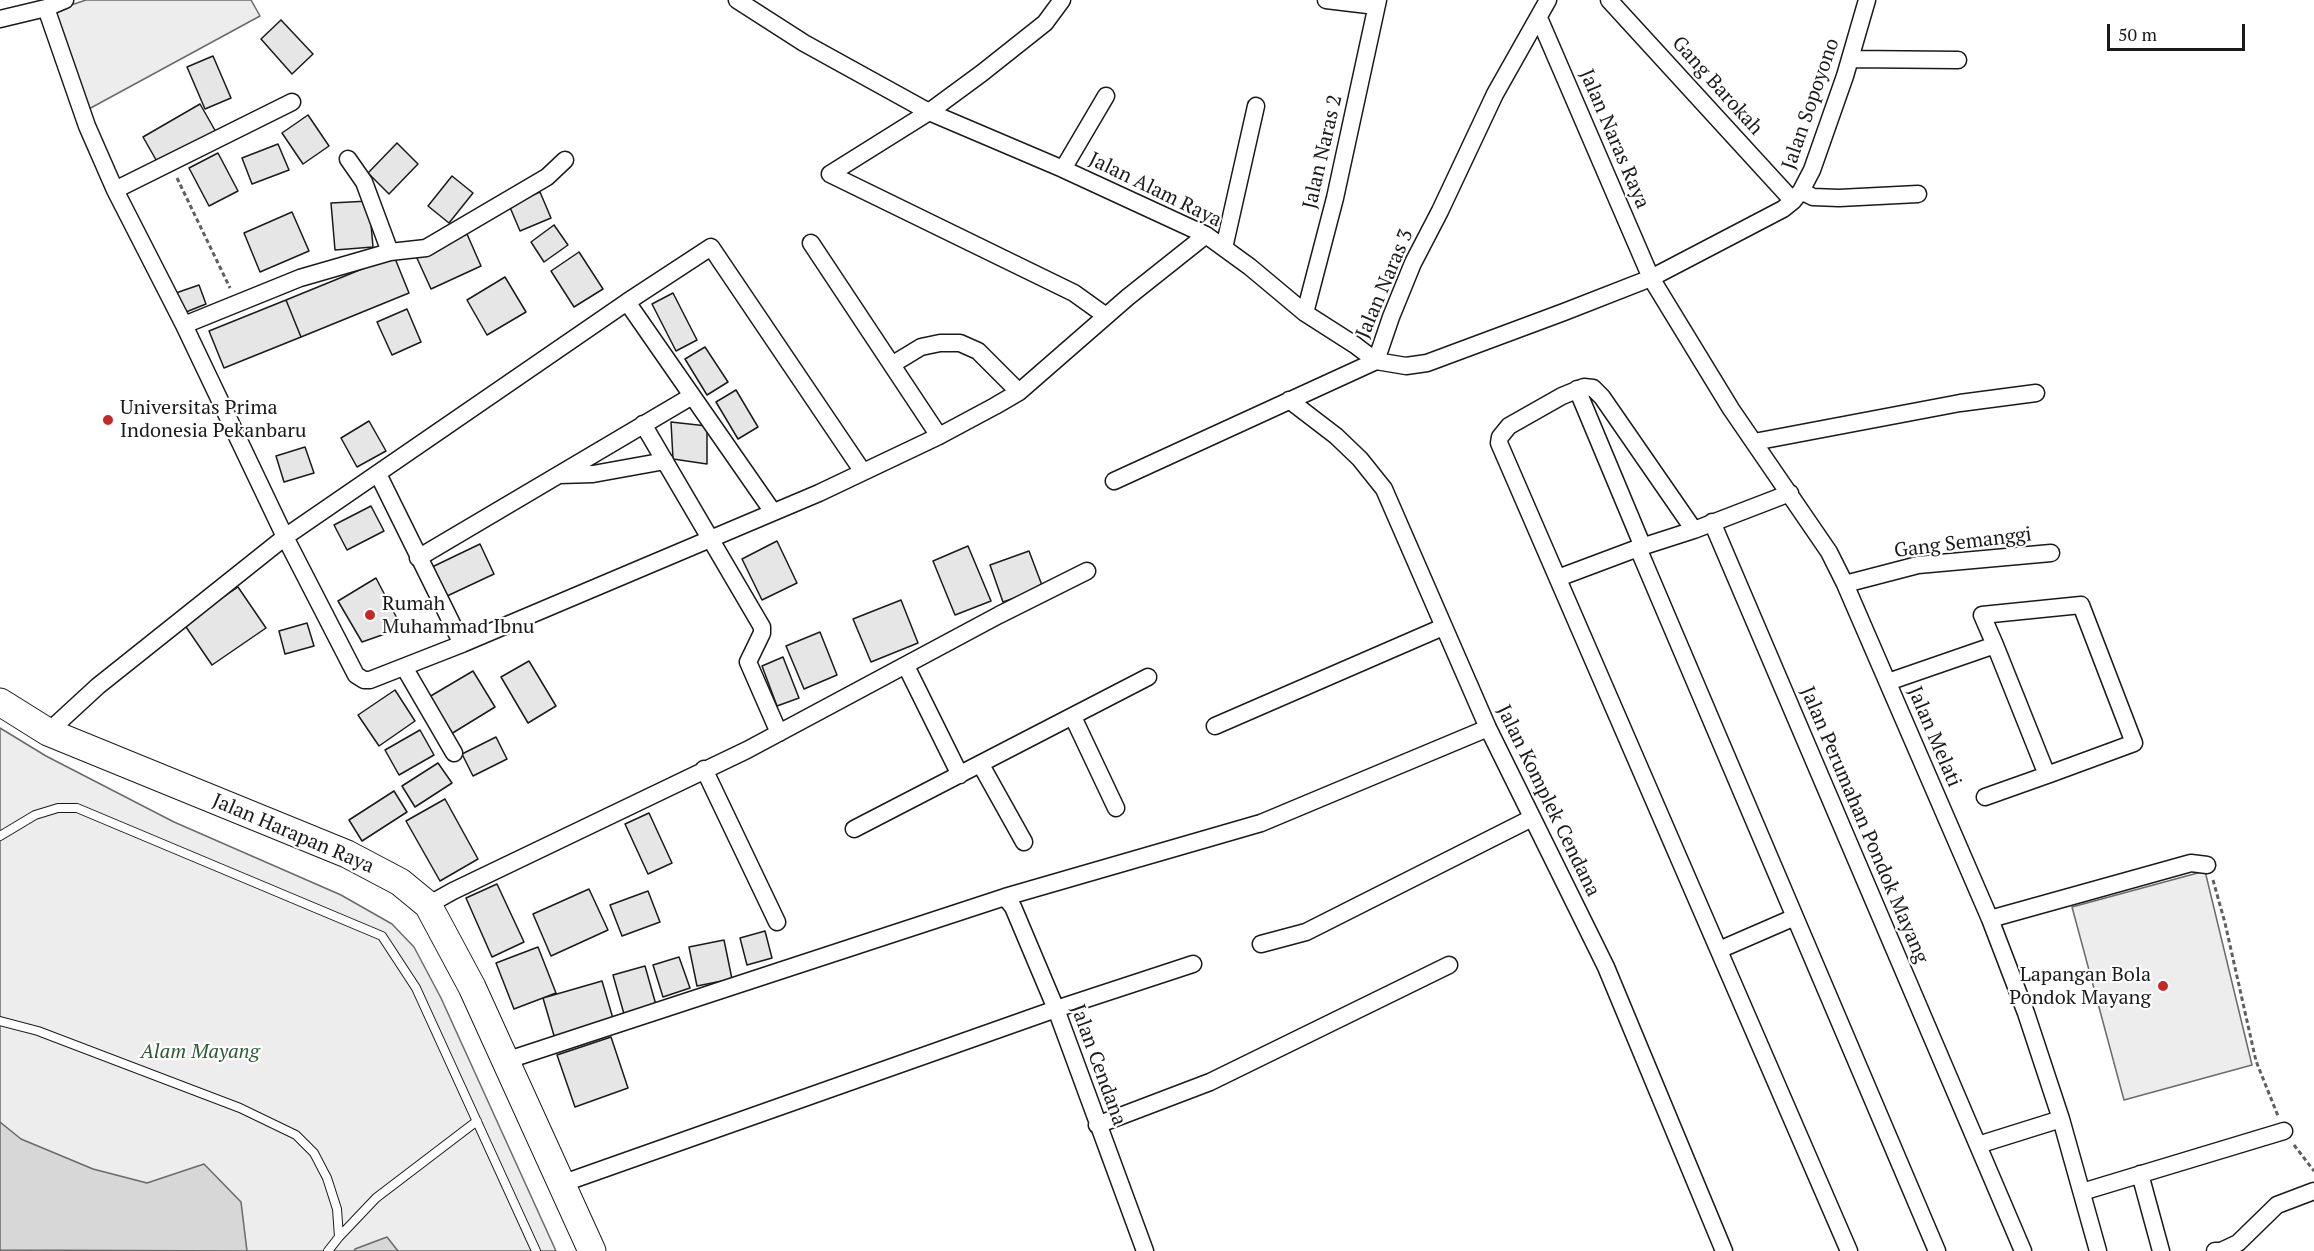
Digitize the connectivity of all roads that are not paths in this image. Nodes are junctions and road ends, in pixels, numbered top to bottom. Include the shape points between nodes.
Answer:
1 (65, 0) edge
2 (737, 0) edge
3 (1062, 0) edge
4 (1326, 0) edge
5 (1548, 0) edge
6 (1610, 0) edge
7 (1868, 0) edge
8 (1377, 3) edge
9 (46, 8) junction
10 (1539, 18) junction
11 (0, 19) edge
12 (1850, 59) junction
13 (1958, 60) dead end
14 (1106, 96) dead end
15 (292, 102) dead end
16 (1256, 106) dead end
17 (929, 112) junction
18 (348, 159) dead end
19 (564, 160) dead end
20 (1063, 169) junction
21 (116, 190) junction
22 (1918, 194) dead end
23 (1797, 196) junction
24 (1206, 235) junction
25 (811, 243) dead end
26 (1224, 248) junction
27 (390, 252) junction
28 (1651, 278) junction
29 (627, 302) junction
30 (1305, 313) junction
31 (1106, 316) junction
32 (184, 326) junction
33 (1376, 361) junction
34 (893, 364) junction
35 (1577, 389) junction
36 (1019, 392) junction
37 (2036, 393) dead end
38 (692, 396) junction
39 (1289, 400) junction
40 (643, 424) junction
41 (939, 436) junction
42 (1754, 442) junction
43 (665, 461) junction
44 (863, 472) junction
45 (378, 474) junction
46 (558, 475) junction
47 (1114, 481) dead end
48 (1790, 493) junction
49 (774, 512) junction
50 (1712, 522) junction
51 (1694, 530) junction
52 (285, 537) junction
53 (710, 537) junction
54 (1641, 547) junction
55 (2051, 553) dead end
56 (418, 558) junction
57 (1086, 571) dead end
58 (1558, 578) junction
59 (1845, 584) junction
60 (1443, 627) junction
61 (462, 644) junction
62 (1995, 645) junction
63 (906, 666) junction
64 (404, 667) junction
65 (1148, 677) dead end
66 (1888, 682) junction
67 (0, 702) edge
68 (1073, 717) junction
69 (1215, 726) dead end
70 (1488, 728) junction
71 (48, 732) junction
72 (779, 733) junction
73 (454, 753) dead end
74 (981, 765) junction
75 (704, 769) junction
76 (960, 775) junction
77 (2047, 775) junction
78 (1985, 797) dead end
79 (1116, 808) dead end
80 (1532, 818) junction
81 (854, 829) dead end
82 (0, 836) edge
83 (1024, 842) dead end
84 (2207, 865) road end
85 (1005, 897) junction
86 (428, 905) junction
87 (1795, 917) junction
88 (1990, 919) junction
89 (777, 922) dead end
90 (1261, 944) dead end
91 (1719, 950) junction
92 (1193, 964) dead end
93 (1449, 965) dead end
94 (1056, 1009) junction
95 (0, 1021) edge
96 (505, 1061) junction
97 (2061, 1119) junction
98 (477, 1121) junction
99 (1097, 1125) junction
100 (2284, 1131) road end
101 (1978, 1145) junction
102 (2140, 1174) junction
103 (561, 1184) junction
104 (2314, 1191) edge
105 (2082, 1192) junction
106 (339, 1237) junction
107 (328, 1251) edge
108 (536, 1251) edge
109 (592, 1251) edge
110 (1145, 1251) edge
111 (1724, 1251) edge
112 (1849, 1251) edge
113 (1937, 1251) edge
114 (2023, 1251) edge
115 (2098, 1251) edge
116 (2160, 1251) edge
117 (2215, 1251) edge

1 - 9 street
2 - 17 street, Jalan Alam Raya via 804,43
3 - 17 street via 1045,23
4 - 8 street
5 - 10 street, Jalan Naras 3
6 - 23 street, Gang Barokah
7 - 12 street, Jalan Sopoyono
8 - 30 street, Jalan Naras 2 via 1335,198
9 - 11 street
9 - 21 street via 87,126
10 - 28 street, Jalan Naras Raya
10 - 33 street, Jalan Naras 3 via 1495,94 1413,263
12 - 13 street
12 - 23 street, Jalan Sopoyono via 1812,170
14 - 20 street
15 - 21 street
16 - 26 street
17 - 20 street, Jalan Alam Raya
17 - 31 street via 830,174 1074,293
18 - 27 street via 364,182
19 - 27 street via 547,177 439,241 413,251
20 - 24 street, Jalan Alam Raya
21 - 32 street
22 - 23 street
23 - 28 street, Jalan Sopoyono via 1783,209
24 - 26 street, Jalan Alam Raya
24 - 31 street
25 - 34 street
26 - 30 street, Jalan Alam Raya
27 - 32 street via 300,278
28 - 33 street, Jalan Alam Raya via 1427,363 1406,366
28 - 42 street, Jalan Melati
29 - 38 street
29 - 44 street via 711,247
29 - 45 street
30 - 33 street, Jalan Alam Raya
31 - 36 street
32 - 52 street
33 - 39 street, Jalan Naras 3
34 - 36 street via 921,347 960,344 978,351
34 - 41 street
35 - 51 street via 1593,388 1602,397
35 - 54 street
35 - 58 street via 1509,426 1499,442
36 - 41 street
37 - 42 street via 1960,403
38 - 40 street
38 - 49 street
39 - 47 street, Jalan Naras 3
39 - 60 street, Jalan Komplek Cendana via 1336,436 1383,489
40 - 43 street
40 - 46 street
41 - 44 street
42 - 48 street, Jalan Melati
43 - 46 street via 592,474
43 - 53 street
44 - 49 street
45 - 52 street
45 - 56 street
46 - 56 street
48 - 50 street
48 - 59 street, Jalan Melati
49 - 53 street
50 - 51 street
50 - 101 street, Jalan Perumahan Pondok Mayang
51 - 54 street
52 - 64 street via 356,675 370,680
52 - 71 street via 98,686
53 - 61 street
53 - 72 street via 762,627 748,662
54 - 58 street
54 - 87 street
55 - 59 street, Gang Semanggi via 1918,565
56 - 61 street
57 - 63 street
58 - 91 street
59 - 66 street, Jalan Melati
60 - 69 street
60 - 70 street, Jalan Komplek Cendana
61 - 64 street
62 - 66 street
62 - 77 street
62 - 77 street via 1982,615 2081,604 2134,743
63 - 72 street
63 - 76 street
64 - 73 street
65 - 68 street
66 - 88 street, Jalan Melati
67 - 71 main road, Jalan Harapan Raya
68 - 74 street
68 - 79 street
70 - 80 street, Jalan Komplek Cendana
70 - 85 street via 1261,823
71 - 86 main road, Jalan Harapan Raya via 347,854 400,882
72 - 75 street
74 - 76 street
74 - 83 street
75 - 86 street
75 - 89 street
76 - 81 street
77 - 78 street
80 - 90 street via 1306,932
80 - 111 street, Jalan Komplek Cendana via 1605,968
82 - 98 lane via 35,815 58,808 77,808 382,936 416,988
84 - 88 street via 2191,863
85 - 94 street, Jalan Cendana via 1013,907
85 - 96 street
86 - 96 main road, Jalan Harapan Raya
87 - 91 street
87 - 113 street
88 - 97 street, Jalan Melati
91 - 112 street
92 - 94 street
93 - 99 street via 1209,1082
94 - 99 street, Jalan Cendana
94 - 103 street
95 - 106 lane via 38,1030 218,1100 296,1135 314,1154 327,1178 337,1209
96 - 103 main road, Jalan Harapan Raya
97 - 101 street
97 - 105 street, Jalan Melati
98 - 106 lane via 376,1198
98 - 108 lane
99 - 110 street, Jalan Cendana
100 - 102 street
101 - 114 street, Jalan Perumahan Pondok Mayang
102 - 105 street
102 - 116 street
103 - 109 main road, Jalan Harapan Raya
104 - 117 street via 2277,1205 2238,1243
105 - 115 street, Jalan Melati
106 - 107 lane

